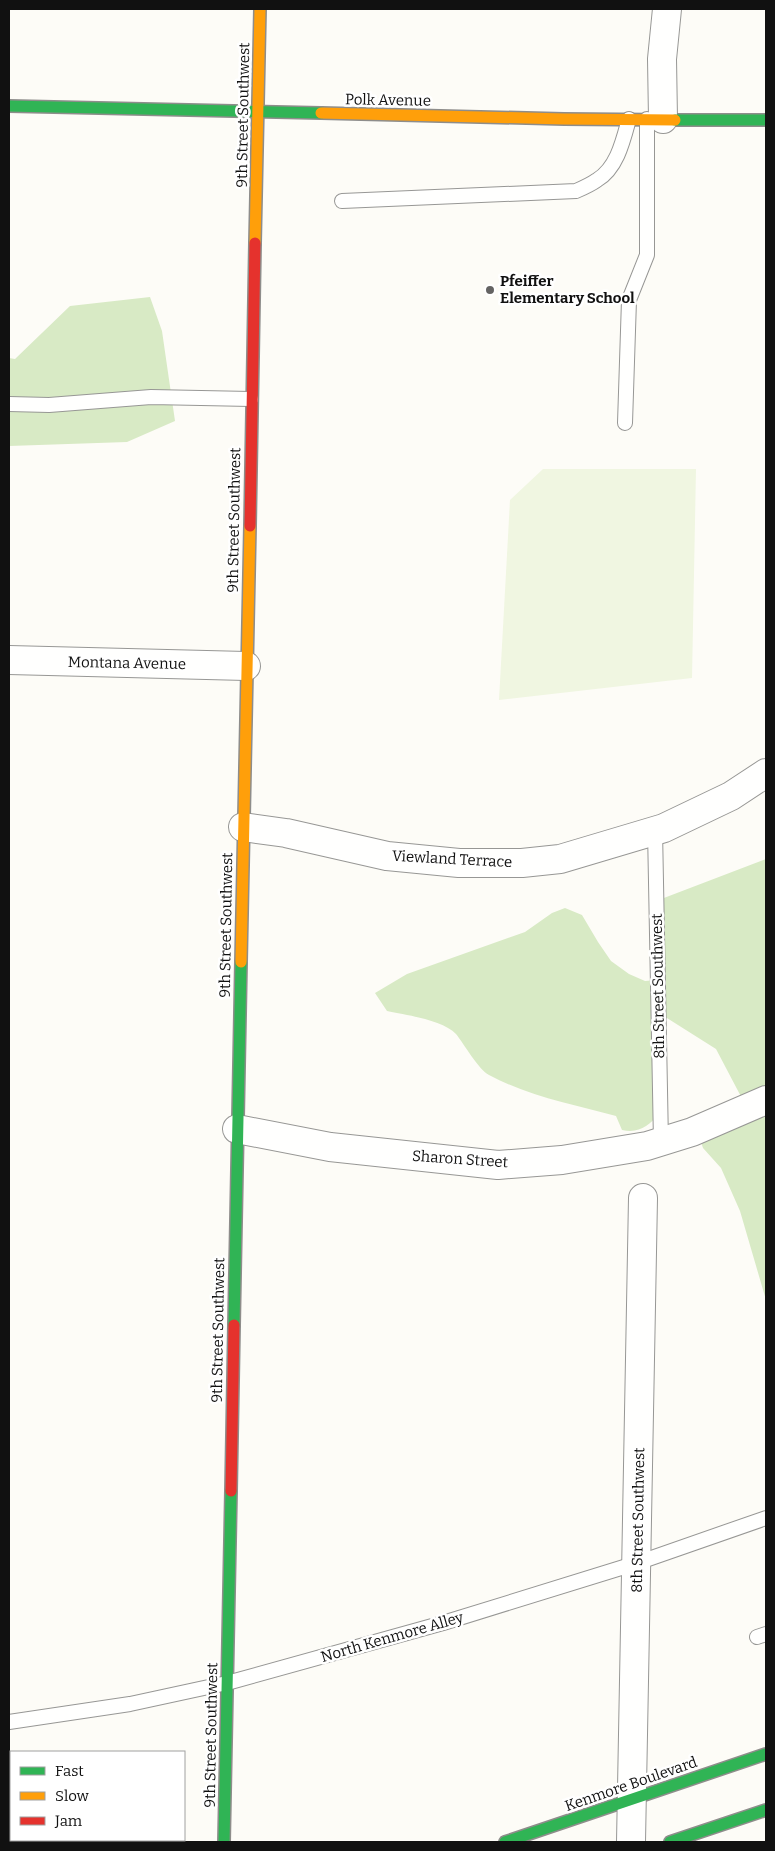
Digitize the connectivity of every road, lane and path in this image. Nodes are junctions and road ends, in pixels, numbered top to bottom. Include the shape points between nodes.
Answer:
1 (260, 9) edge
2 (667, 9) edge
3 (9, 106) edge
4 (257, 112) junction
5 (629, 119) junction
6 (655, 119) junction
7 (766, 120) edge
8 (342, 201) dead end
9 (251, 399) junction
10 (9, 404) edge
11 (625, 423) dead end
12 (9, 660) edge
13 (246, 666) junction
14 (766, 773) edge
15 (243, 827) junction
16 (655, 830) junction
17 (766, 1100) edge
18 (237, 1129) junction
19 (661, 1142) junction
20 (643, 1198) dead end
21 (766, 1518) edge
22 (637, 1563) junction
23 (227, 1683) junction
24 (9, 1722) edge
25 (766, 1754) edge
26 (632, 1800) junction
27 (766, 1810) edge
28 (224, 1842) edge
29 (505, 1842) edge
30 (631, 1842) edge
31 (670, 1842) edge

1 - 4 street, 9th Street Southwest
2 - 6 street
3 - 4 street, Polk Avenue
4 - 5 street, Polk Avenue
4 - 9 street, 9th Street Southwest
5 - 6 street, Polk Avenue
5 - 8 lane via 612,165 598,180 576,191
6 - 7 street, Polk Avenue
6 - 11 lane via 647,255 629,300
9 - 10 lane via 151,397 49,405
9 - 13 street, 9th Street Southwest
12 - 13 street, Montana Avenue
13 - 15 street, 9th Street Southwest
14 - 16 street, Viewland Terrace via 731,796
15 - 16 street, Viewland Terrace via 286,833 387,856 459,863 522,863 560,858
15 - 18 street, 9th Street Southwest
16 - 19 lane, 8th Street Southwest
17 - 19 street, Sharon Street
18 - 19 street, Sharon Street via 330,1147 498,1165 562,1160
18 - 23 street, 9th Street Southwest
20 - 22 street, 8th Street Southwest
21 - 22 lane, North Kenmore Alley
22 - 23 lane, North Kenmore Alley via 443,1623
22 - 26 street, 8th Street Southwest
23 - 24 lane, North Kenmore Alley via 130,1704
23 - 28 street, 9th Street Southwest
25 - 26 street, Kenmore Boulevard
26 - 29 street, Kenmore Boulevard
26 - 30 street, 8th Street Southwest
27 - 31 street

